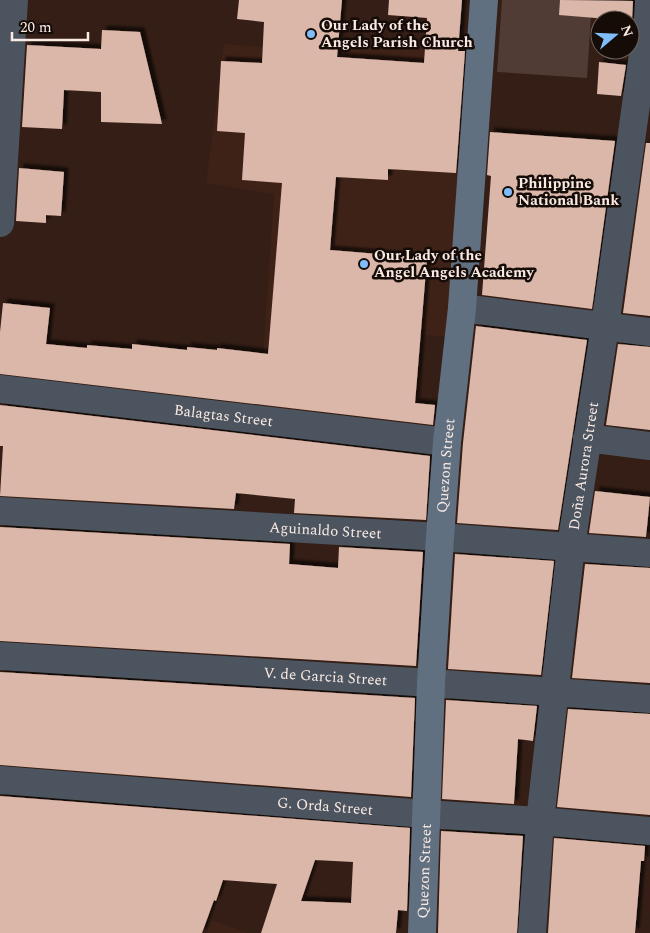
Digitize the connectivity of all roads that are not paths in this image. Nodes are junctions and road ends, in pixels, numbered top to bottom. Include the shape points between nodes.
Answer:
1 (14, 0) edge
2 (484, 0) edge
3 (649, 13) edge
4 (0, 223) edge
5 (462, 308) junction
6 (605, 326) junction
7 (650, 332) edge
8 (0, 389) edge
9 (587, 438) junction
10 (447, 442) junction
11 (650, 446) edge
12 (0, 511) edge
13 (440, 537) junction
14 (571, 546) junction
15 (650, 553) edge
16 (0, 656) edge
17 (431, 683) junction
18 (556, 692) junction
19 (650, 699) edge
20 (0, 780) edge
21 (425, 814) junction
22 (540, 821) junction
23 (650, 831) edge
24 (422, 933) edge
25 (532, 933) edge

1 - 4 street
2 - 5 main road, Quezon Street
3 - 6 street, Doña Aurora Street
5 - 6 street
5 - 10 main road, Quezon Street
6 - 7 street
6 - 9 street, Doña Aurora Street
8 - 10 street, Balagtas Street
9 - 11 street
9 - 14 street, Doña Aurora Street
10 - 13 main road, Quezon Street
12 - 13 street, Aguinaldo Street
13 - 14 street, Aguinaldo Street
13 - 17 main road, Quezon Street
14 - 15 street, Aguinaldo Street
14 - 18 street, Doña Aurora Street
16 - 17 street, V. de Garcia Street
17 - 18 street, V. de Garcia Street
17 - 21 main road, Quezon Street
18 - 19 street, V. de Garcia Street
18 - 22 street, Doña Aurora Street
20 - 21 street, G. Orda Street
21 - 22 street, G. Orda Street
21 - 24 main road, Quezon Street
22 - 23 street, G. Orda Street
22 - 25 street, Doña Aurora Street

